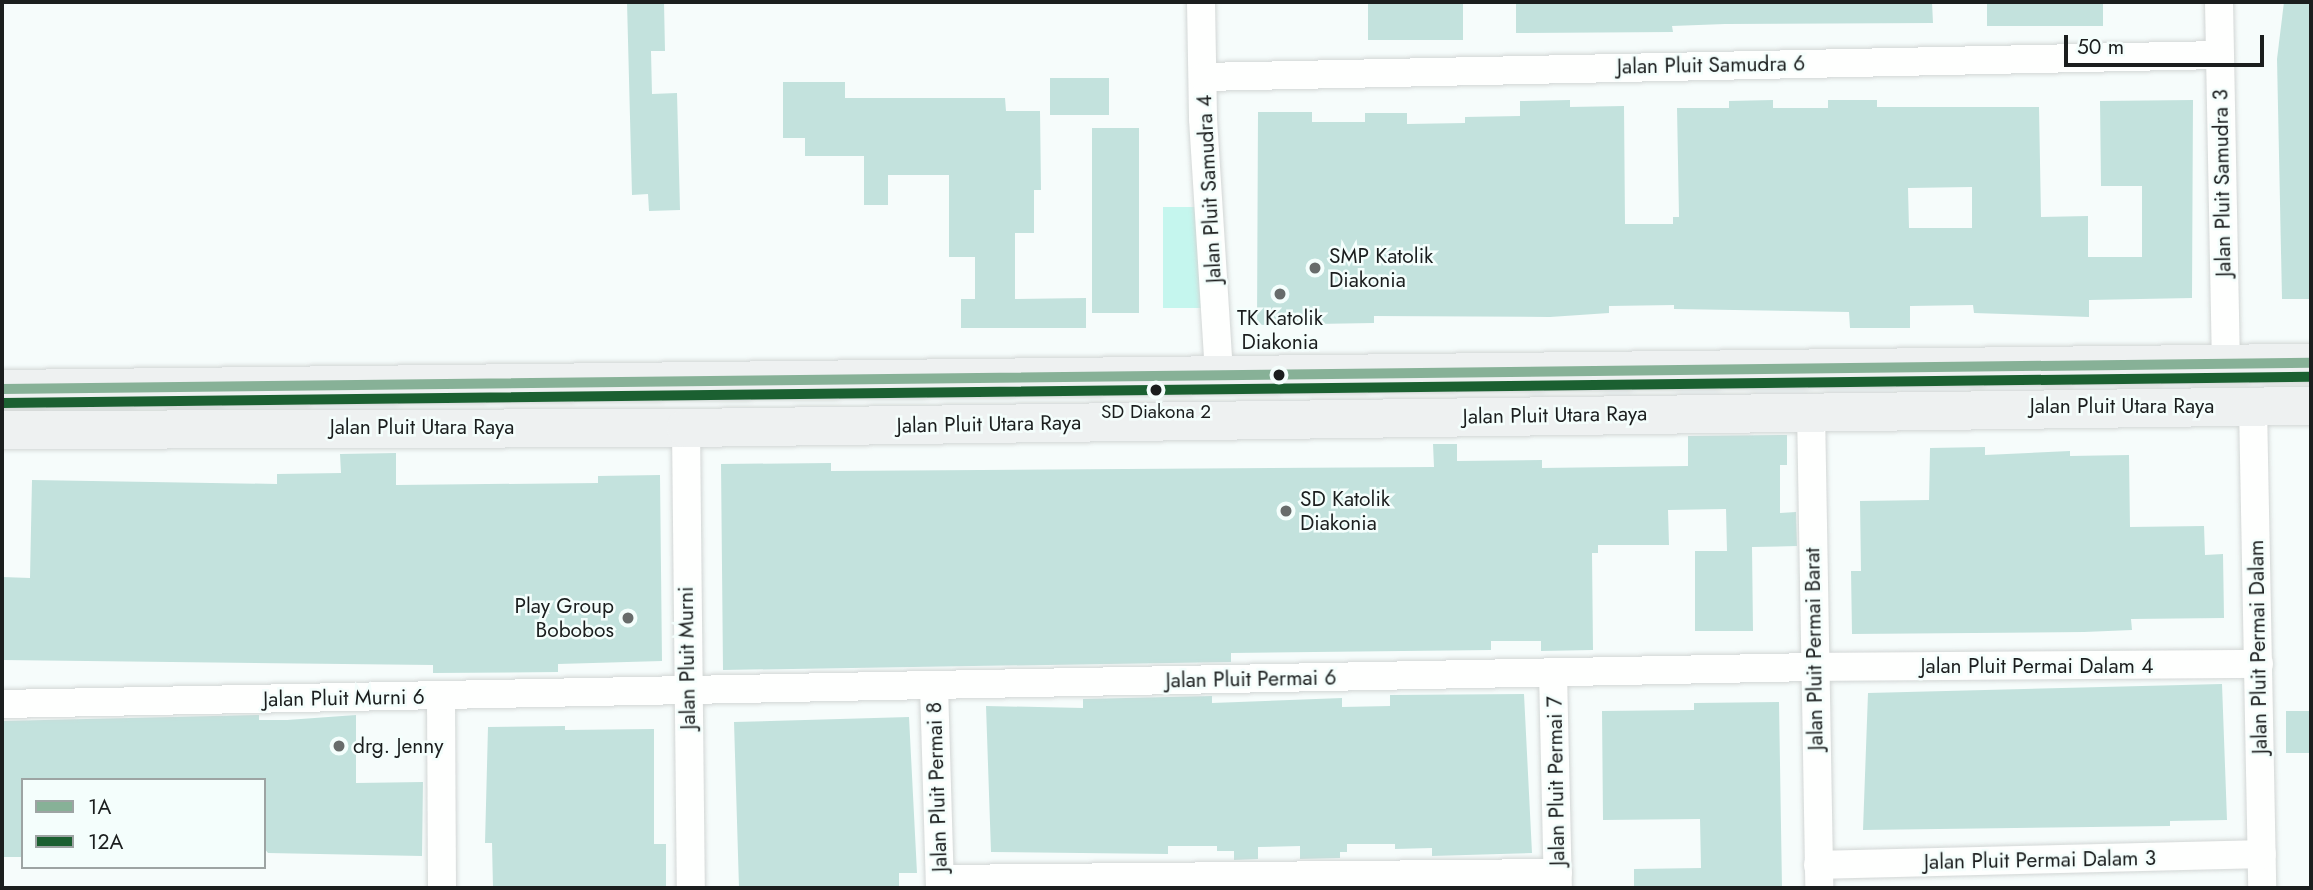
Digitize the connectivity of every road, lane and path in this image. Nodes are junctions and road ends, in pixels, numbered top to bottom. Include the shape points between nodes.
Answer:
1 (1201, 2) edge
2 (2219, 2) edge
3 (2219, 55) junction
4 (1203, 77) junction
5 (2311, 363) edge
6 (1970, 364) junction
7 (2226, 364) junction
8 (1219, 376) junction
9 (297, 382) junction
10 (706, 383) junction
11 (2, 389) edge
12 (2253, 406) junction
13 (2311, 406) edge
14 (1969, 407) junction
15 (1811, 410) junction
16 (296, 427) junction
17 (696, 428) junction
18 (2, 429) edge
19 (2259, 664) junction
20 (1816, 667) junction
21 (1553, 673) junction
22 (934, 686) junction
23 (687, 692) junction
24 (441, 696) junction
25 (2, 704) edge
26 (2262, 854) junction
27 (1819, 877) edge
28 (1558, 881) edge
29 (940, 884) edge
30 (442, 888) edge
31 (691, 888) edge
32 (2262, 888) edge

1 - 4 street, Jalan Pluit Samudra 4
2 - 3 street, Jalan Pluit Samudra 3
3 - 4 street, Jalan Pluit Samudra 6
3 - 7 street, Jalan Pluit Samudra 3
4 - 8 street, Jalan Pluit Samudra 4
5 - 7 street, Jalan Pluit Utara Raya
6 - 7 street, Jalan Pluit Utara Raya
6 - 8 street, Jalan Pluit Utara Raya
6 - 14 street
8 - 10 street, Jalan Pluit Utara Raya
9 - 10 street, Jalan Pluit Utara Raya
9 - 11 street, Jalan Pluit Utara Raya
9 - 16 street
10 - 17 street
12 - 13 street, Jalan Pluit Utara Raya
12 - 14 street, Jalan Pluit Utara Raya
12 - 19 street, Jalan Pluit Permai Dalam
14 - 15 street, Jalan Pluit Utara Raya
15 - 17 street, Jalan Pluit Utara Raya
15 - 20 street, Jalan Pluit Permai Barat
16 - 17 street, Jalan Pluit Utara Raya
16 - 18 street, Jalan Pluit Utara Raya
17 - 23 street, Jalan Pluit Murni
19 - 20 street, Jalan Pluit Permai Dalam 4
19 - 26 street, Jalan Pluit Permai Dalam
20 - 21 street, Jalan Pluit Permai 6
20 - 27 street, Jalan Pluit Permai Barat
21 - 22 street, Jalan Pluit Permai 6
21 - 28 street, Jalan Pluit Permai 7
22 - 23 street, Jalan Pluit Permai 6
22 - 29 street, Jalan Pluit Permai 8
23 - 24 street, Jalan Pluit Murni 6
23 - 31 street, Jalan Pluit Murni
24 - 25 street, Jalan Pluit Murni 6
24 - 30 street
26 - 27 street, Jalan Pluit Permai Dalam 3
26 - 32 street, Jalan Pluit Permai Dalam
28 - 29 street

